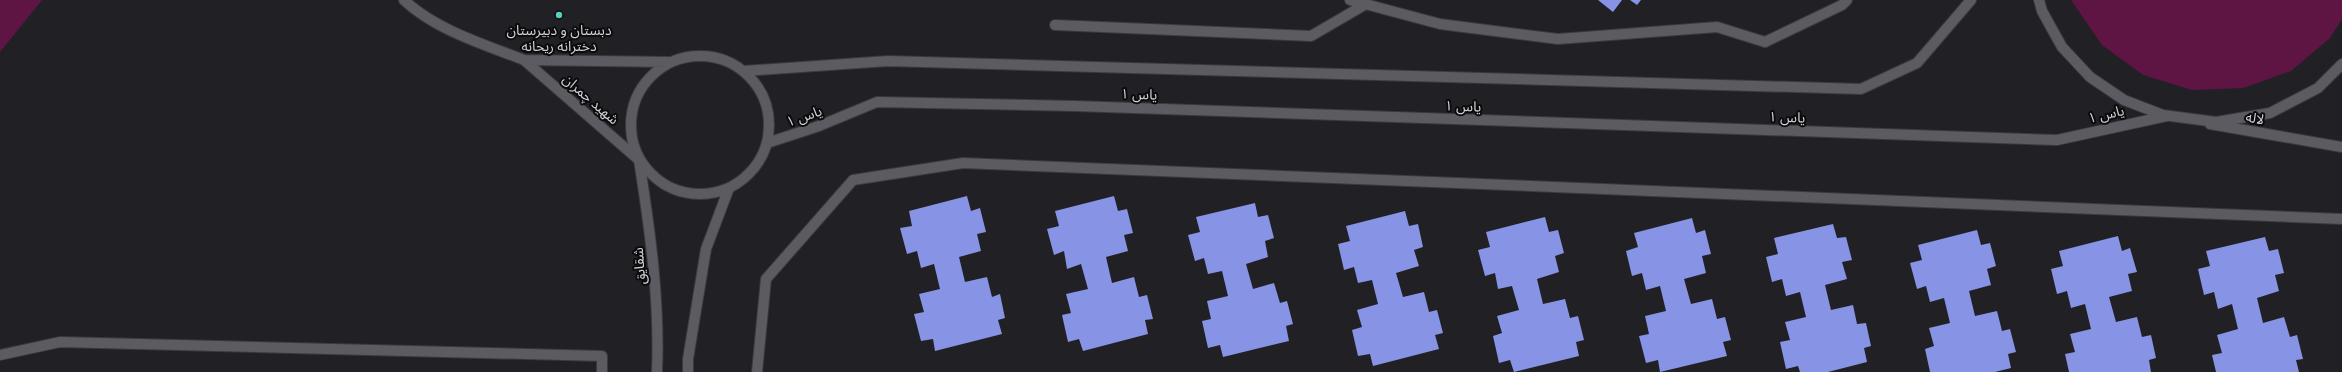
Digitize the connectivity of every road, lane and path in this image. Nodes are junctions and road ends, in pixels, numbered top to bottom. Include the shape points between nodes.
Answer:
1 (404, 0) edge
2 (1350, 0) edge
3 (1847, 0) edge
4 (1971, 0) edge
5 (2039, 0) edge
6 (1366, 4) junction
7 (1055, 25) dead end
8 (524, 60) junction
9 (669, 62) junction
10 (2342, 64) edge
11 (744, 71) junction
12 (2163, 116) junction
13 (767, 142) junction
14 (2342, 147) edge
15 (639, 160) junction
16 (729, 188) junction
17 (2342, 219) edge
18 (0, 355) edge
19 (602, 372) edge
20 (657, 372) edge
21 (688, 372) edge
22 (757, 372) edge

1 - 8 street, شهید چمران via 419,14 475,41
2 - 6 street
3 - 6 street via 1842,5 1765,42 1717,27 1558,39 1440,24
4 - 11 street, یاس ۱ via 1917,63 1861,89 888,61
5 - 12 street via 2042,11 2062,47 2090,77 2124,100
6 - 7 street via 1311,36
8 - 9 street, شهید چمران
8 - 15 street, شهید چمران
9 - 11 street via 707,56 727,61
9 - 15 street via 650,75 637,94 630,116 631,138
10 - 12 street via 2318,88 2270,112 2216,122
11 - 13 street via 757,86 766,103 769,122
12 - 13 street, یاس ۱ via 2058,140 1083,106 877,102 819,126
12 - 14 street, لاله
13 - 16 street via 759,161 746,177
15 - 16 street via 651,176 668,187 688,194 709,194
15 - 20 street, شقایق via 651,238 658,345
16 - 21 street via 706,249
17 - 22 street via 963,163 853,180 766,279
18 - 19 street via 60,342 602,356

